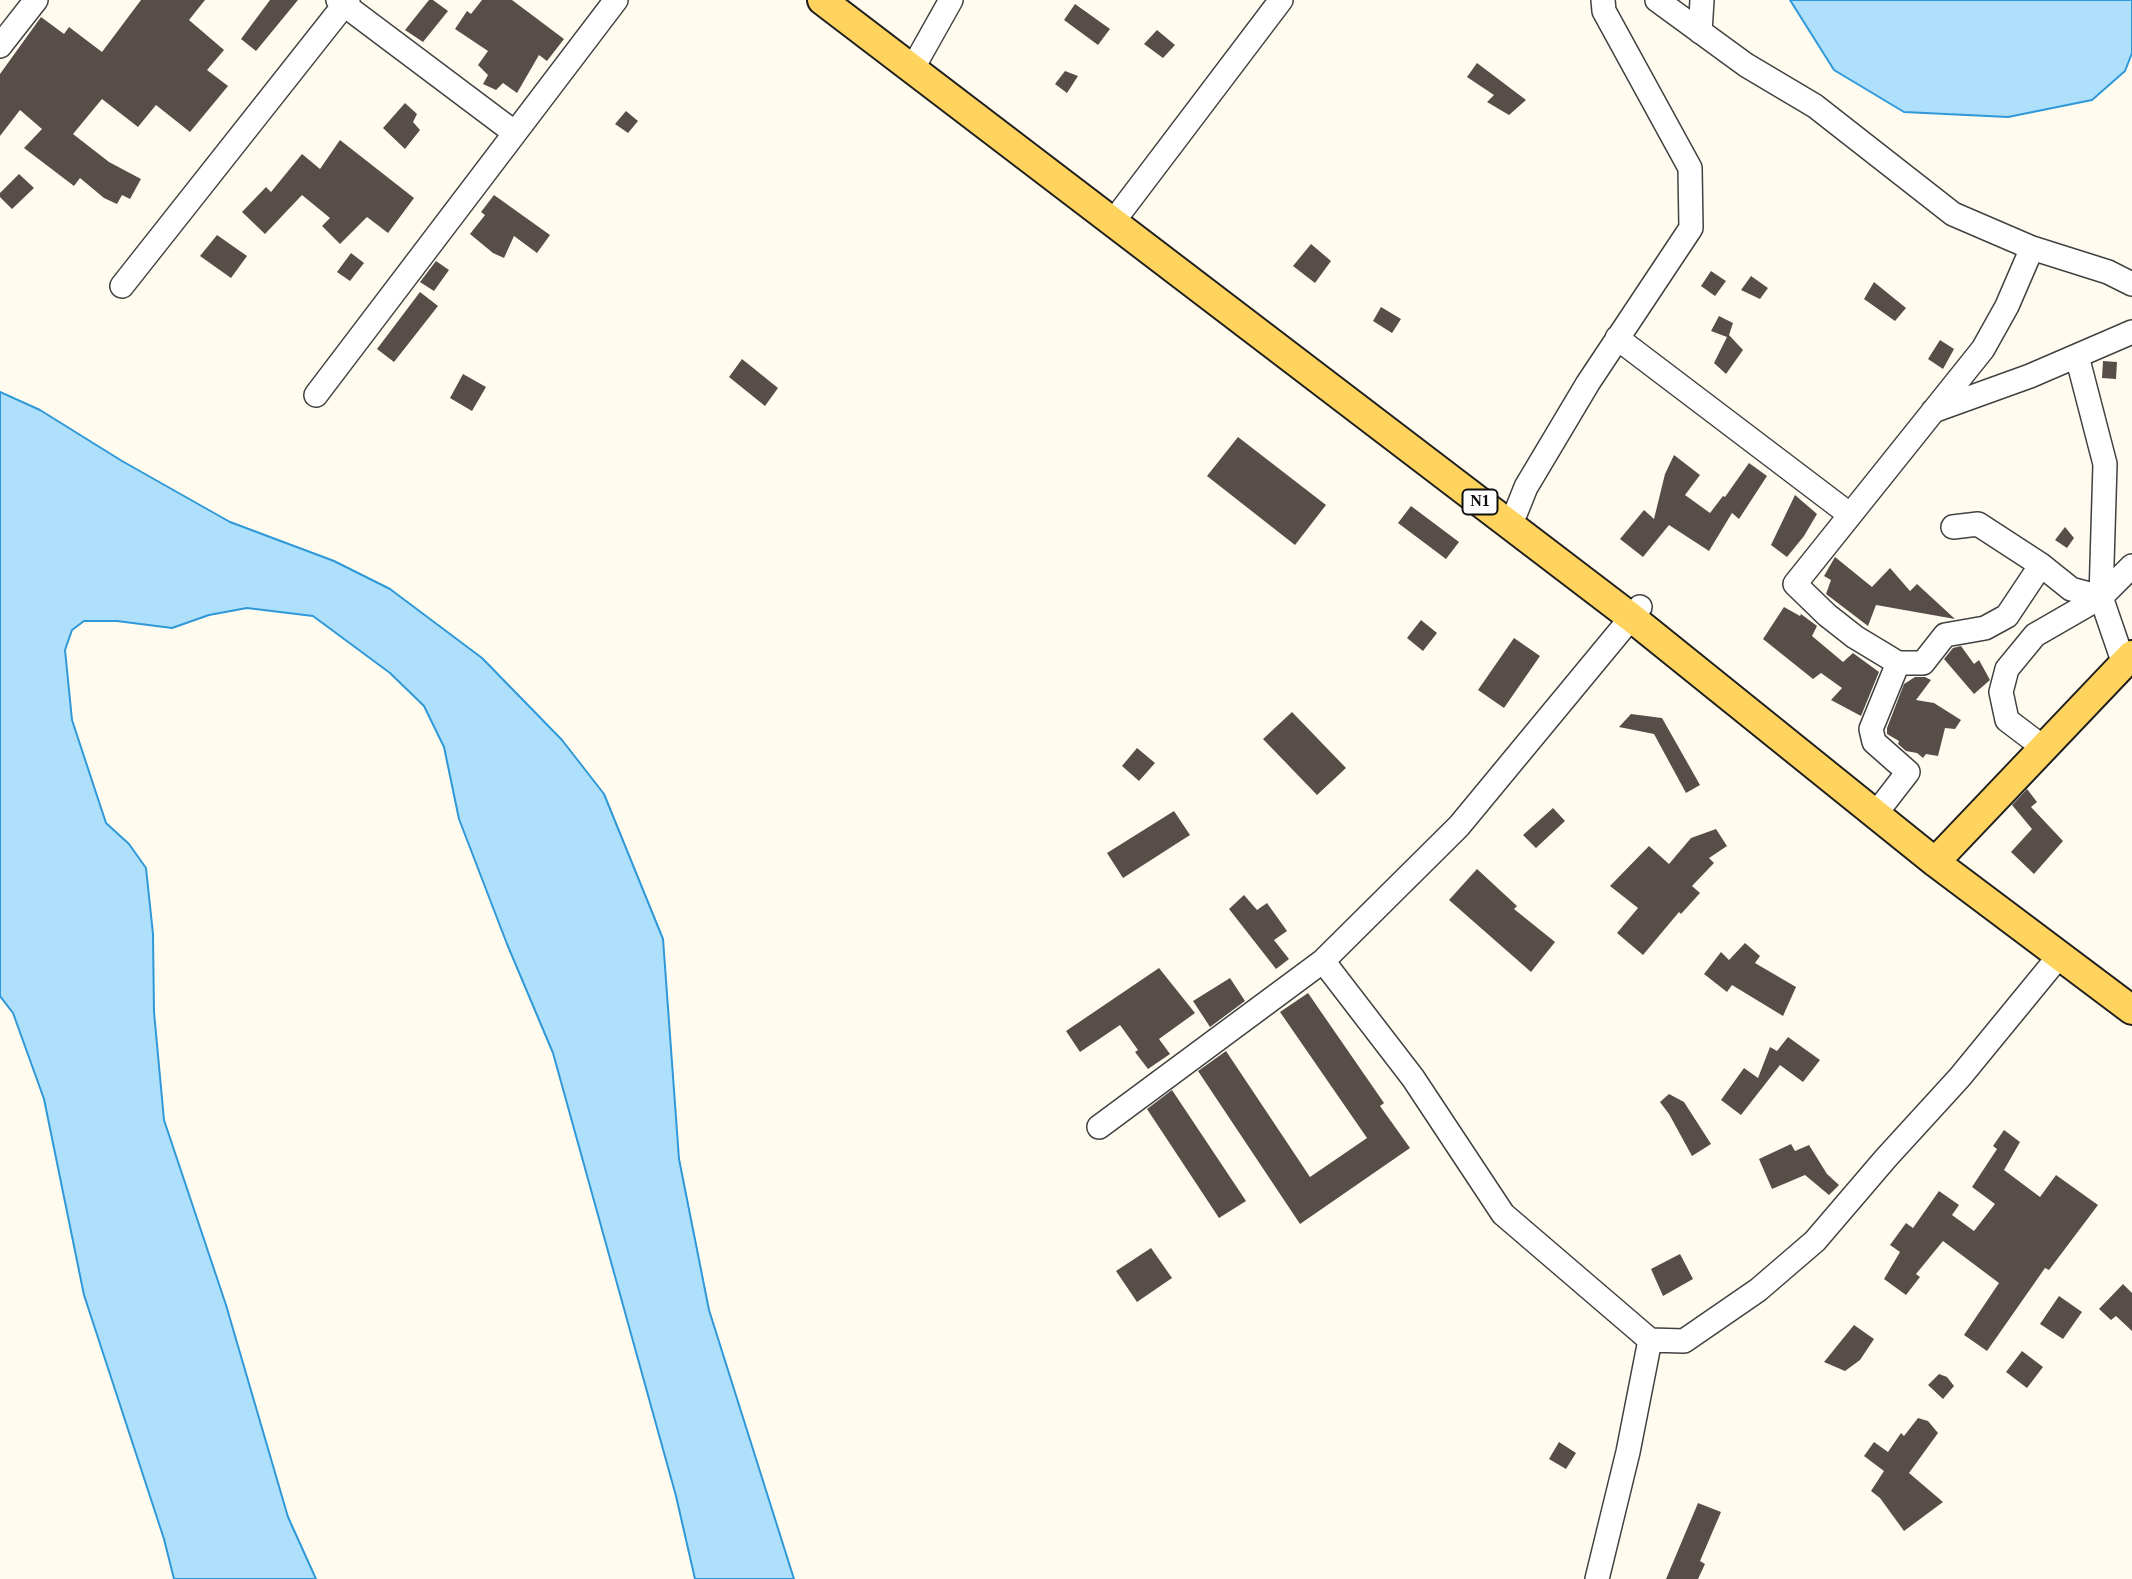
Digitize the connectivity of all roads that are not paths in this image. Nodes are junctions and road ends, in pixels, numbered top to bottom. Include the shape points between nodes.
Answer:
1 (36, 0) edge
2 (616, 0) edge
3 (822, 0) edge
4 (845, 0) edge
5 (951, 0) edge
6 (1281, 0) edge
7 (1603, 0) edge
8 (1657, 0) edge
9 (1702, 0) edge
10 (344, 2) edge
11 (1700, 32) junction
12 (0, 46) edge
13 (919, 57) junction
14 (515, 133) junction
15 (1122, 210) junction
16 (2032, 247) junction
17 (2132, 284) edge
18 (122, 286) dead end
19 (2132, 332) edge
20 (1617, 338) junction
21 (2077, 356) junction
22 (316, 395) dead end
23 (1933, 411) junction
24 (1849, 514) junction
25 (1512, 518) junction
26 (1953, 527) dead end
27 (2042, 565) junction
28 (2132, 566) edge
29 (2102, 597) junction
30 (1636, 613) junction
31 (2007, 616) junction
32 (2035, 635) junction
33 (2128, 660) edge
34 (1898, 663) junction
35 (2044, 748) junction
36 (1884, 803) junction
37 (1940, 857) junction
38 (2060, 955) junction
39 (1323, 961) junction
40 (2132, 990) edge
41 (2132, 1010) edge
42 (1099, 1127) dead end
43 (1650, 1340) junction
44 (1597, 1579) edge

1 - 12 street
2 - 14 street
3 - 25 main road, N1
4 - 13 main road, N1
5 - 13 street
6 - 15 street
7 - 20 street via 1690,168 1691,228
8 - 11 street
9 - 11 street
10 - 14 street
10 - 18 street
11 - 16 street via 1815,106 1953,214
13 - 15 main road, N1
14 - 22 street
15 - 25 main road, N1
16 - 17 street
16 - 23 street via 1983,349
19 - 21 street
20 - 24 street
20 - 25 street
21 - 23 street
21 - 29 street via 2105,464
23 - 24 street
24 - 34 street via 1795,584 1855,637
25 - 30 main road, N1
26 - 27 street via 1978,524
27 - 29 street via 2071,589
27 - 31 street
28 - 29 street
29 - 32 street
29 - 33 street
30 - 36 main road, N1
30 - 37 main road, N1
30 - 39 street via 1459,826
31 - 32 street
31 - 34 street via 1985,628 1945,635 1923,663
32 - 35 street via 2007,668 2001,692 2007,720
33 - 35 main road
34 - 36 street via 1871,729 1874,742 1908,772
35 - 37 main road
36 - 37 main road, N1
37 - 38 main road, N1
37 - 40 main road, N1
38 - 41 main road, N1
38 - 43 street via 1815,1241 1758,1290 1684,1340
39 - 42 street
39 - 43 street via 1413,1078 1503,1214
43 - 44 street

